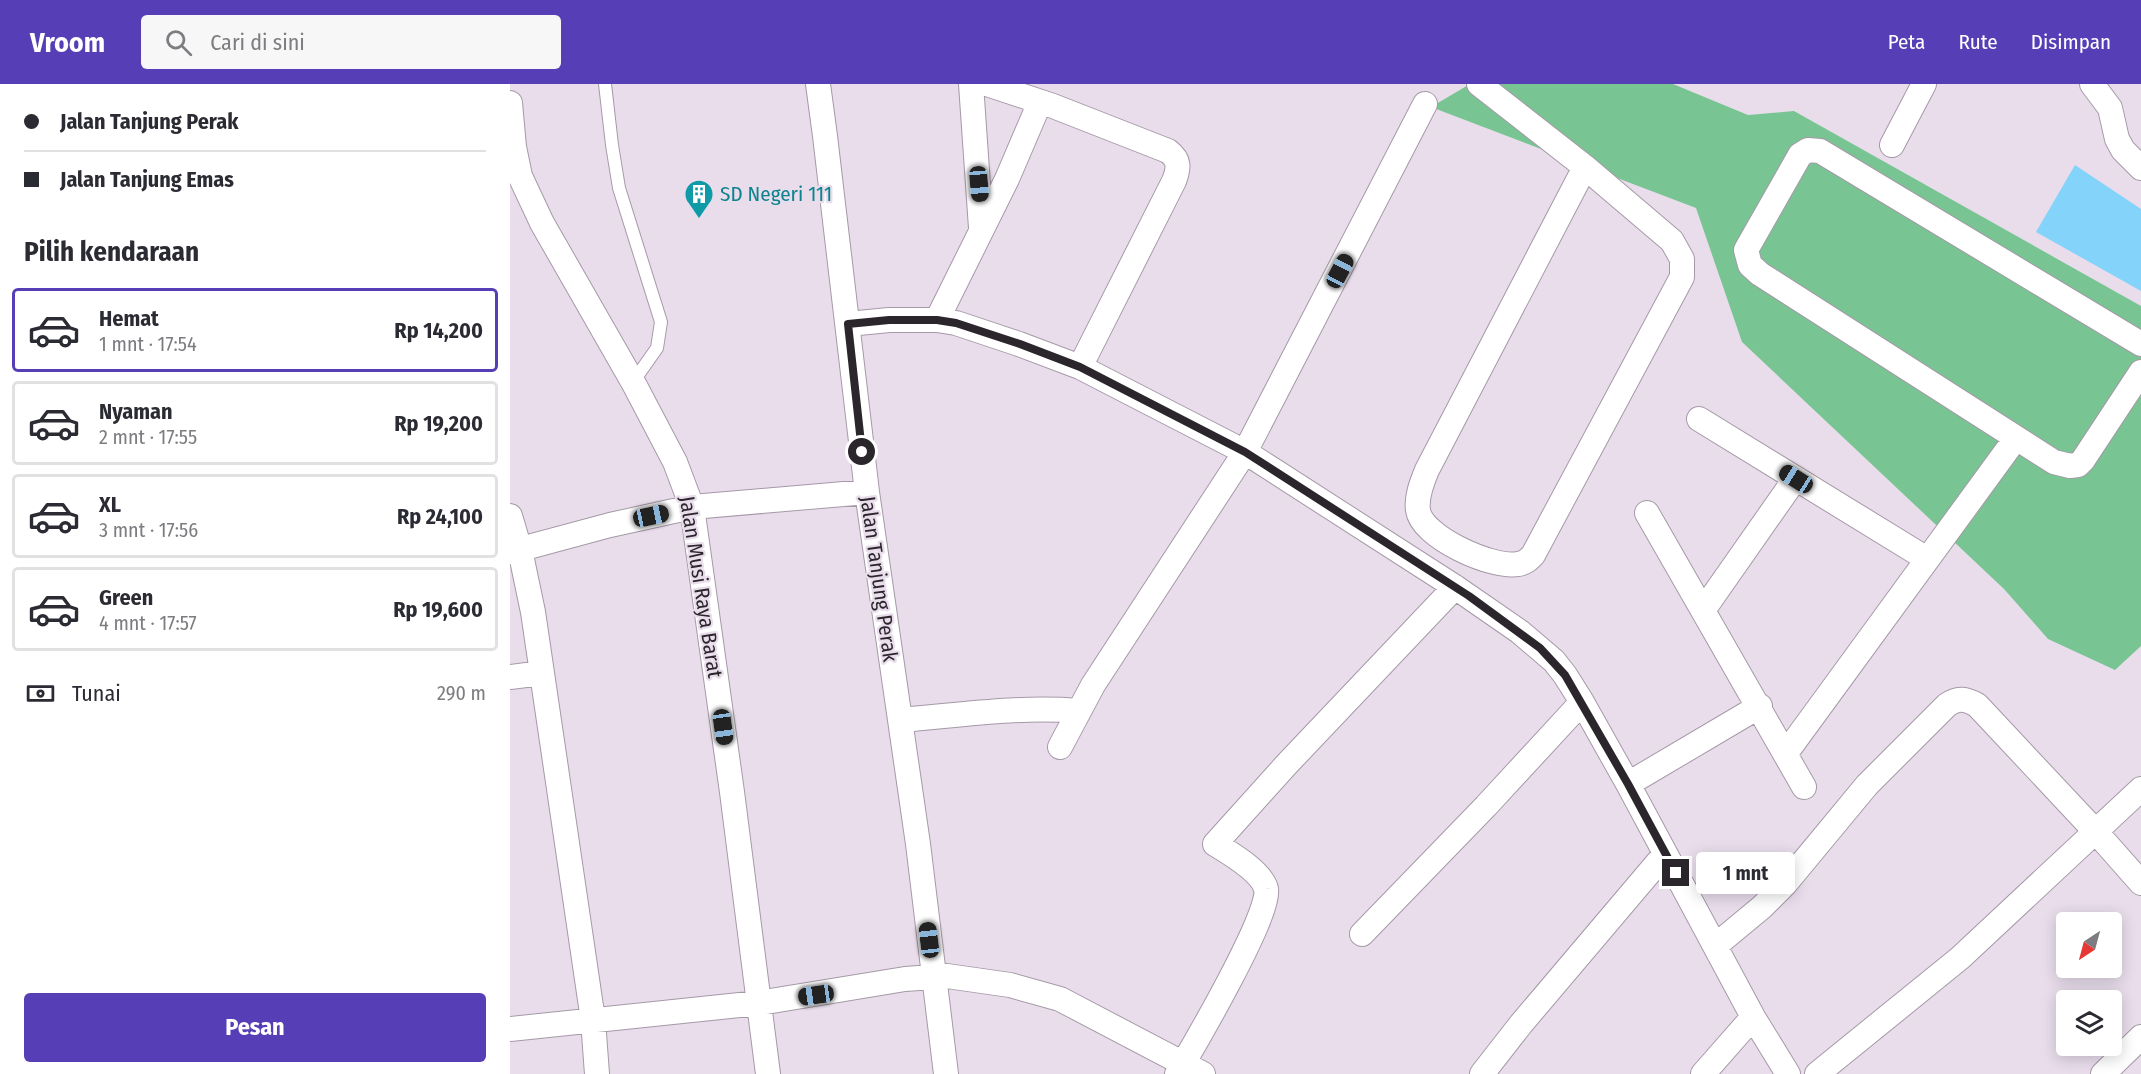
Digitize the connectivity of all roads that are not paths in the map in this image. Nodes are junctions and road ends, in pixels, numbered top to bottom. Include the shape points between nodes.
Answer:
1 (605, 84) edge
2 (818, 84) edge
3 (971, 84) edge
4 (987, 84) edge
5 (1479, 84) edge
6 (1924, 84) edge
7 (2092, 84) edge
8 (1040, 102) junction
9 (510, 103) edge
10 (1425, 104) dead end
11 (1892, 145) dead end
12 (1585, 167) junction
13 (2141, 168) edge
14 (515, 176) edge
15 (981, 235) junction
16 (937, 320) junction
17 (848, 324) junction
18 (2141, 344) edge
19 (1080, 367) junction
20 (2141, 372) edge
21 (633, 382) junction
22 (1699, 419) dead end
23 (2016, 438) junction
24 (1245, 452) junction
25 (1796, 479) junction
26 (867, 492) junction
27 (692, 507) junction
28 (1647, 513) dead end
29 (510, 516) edge
30 (515, 551) edge
31 (1927, 559) junction
32 (1455, 587) junction
33 (1704, 609) junction
34 (542, 673) junction
35 (510, 677) edge
36 (1582, 702) junction
37 (1760, 706) junction
38 (1079, 711) junction
39 (900, 720) junction
40 (1060, 747) dead end
41 (1786, 753) junction
42 (1628, 784) junction
43 (1804, 787) dead end
44 (2141, 789) edge
45 (2096, 832) junction
46 (1665, 854) junction
47 (2141, 883) edge
48 (1362, 934) dead end
49 (1715, 946) junction
50 (933, 976) junction
51 (759, 1003) junction
52 (1753, 1017) junction
53 (593, 1020) junction
54 (510, 1029) edge
55 (2141, 1037) edge
56 (1188, 1070) edge
57 (597, 1074) edge
58 (768, 1074) edge
59 (946, 1074) edge
60 (1482, 1074) edge
61 (1703, 1074) edge
62 (1788, 1074) edge
63 (1817, 1074) edge
64 (2103, 1074) edge

1 - 21 lane via 620,188 661,322 657,348
2 - 17 street, Jalan Tanjung Perak
3 - 15 street
4 - 8 street
5 - 12 street
6 - 11 street
7 - 13 street via 2108,103 2123,150
8 - 15 street
8 - 19 street via 1168,151 1178,164 1174,181
9 - 14 street, Jalan Musi Raya Barat
10 - 24 street
12 - 12 street via 1421,487 1421,520 1456,547 1490,562 1518,564 1533,555 1682,277 1682,259 1672,241
14 - 21 street, Jalan Musi Raya Barat
15 - 16 street
16 - 17 street
16 - 19 street via 956,323
17 - 26 street, Jalan Tanjung Perak
18 - 23 street via 1820,151 1803,152 1746,250 1750,265
19 - 24 street
20 - 23 street via 2078,465 2054,462
21 - 27 street, Jalan Musi Raya Barat via 675,462
22 - 25 street
23 - 31 street
24 - 32 street
24 - 38 street
25 - 31 street
25 - 33 street
26 - 27 street
26 - 39 street, Jalan Tanjung Perak
27 - 30 street
27 - 51 street, Jalan Musi Raya Barat
28 - 33 street
29 - 30 street
30 - 34 street via 533,612
31 - 41 street
32 - 36 street via 1540,648 1565,675
32 - 56 street via 1215,844 1235,856 1263,882 1267,899
33 - 37 street
34 - 35 street
34 - 53 street
36 - 42 street
36 - 48 street
37 - 41 street
37 - 42 street
38 - 39 street via 1011,709
38 - 40 street
39 - 50 street, Jalan Tanjung Perak
41 - 43 street
42 - 46 street
44 - 45 street
45 - 47 street
45 - 49 street via 1977,705 1968,700 1954,701 1867,785 1785,884
45 - 63 street via 1960,958
46 - 49 street
46 - 60 street
49 - 52 street
50 - 51 street
50 - 56 street via 1010,985 1050,996
50 - 59 street, Jalan Tanjung Perak
51 - 53 street
51 - 58 street, Jalan Musi Raya Barat
52 - 61 street
52 - 62 street
53 - 54 street
53 - 57 street
55 - 64 street

